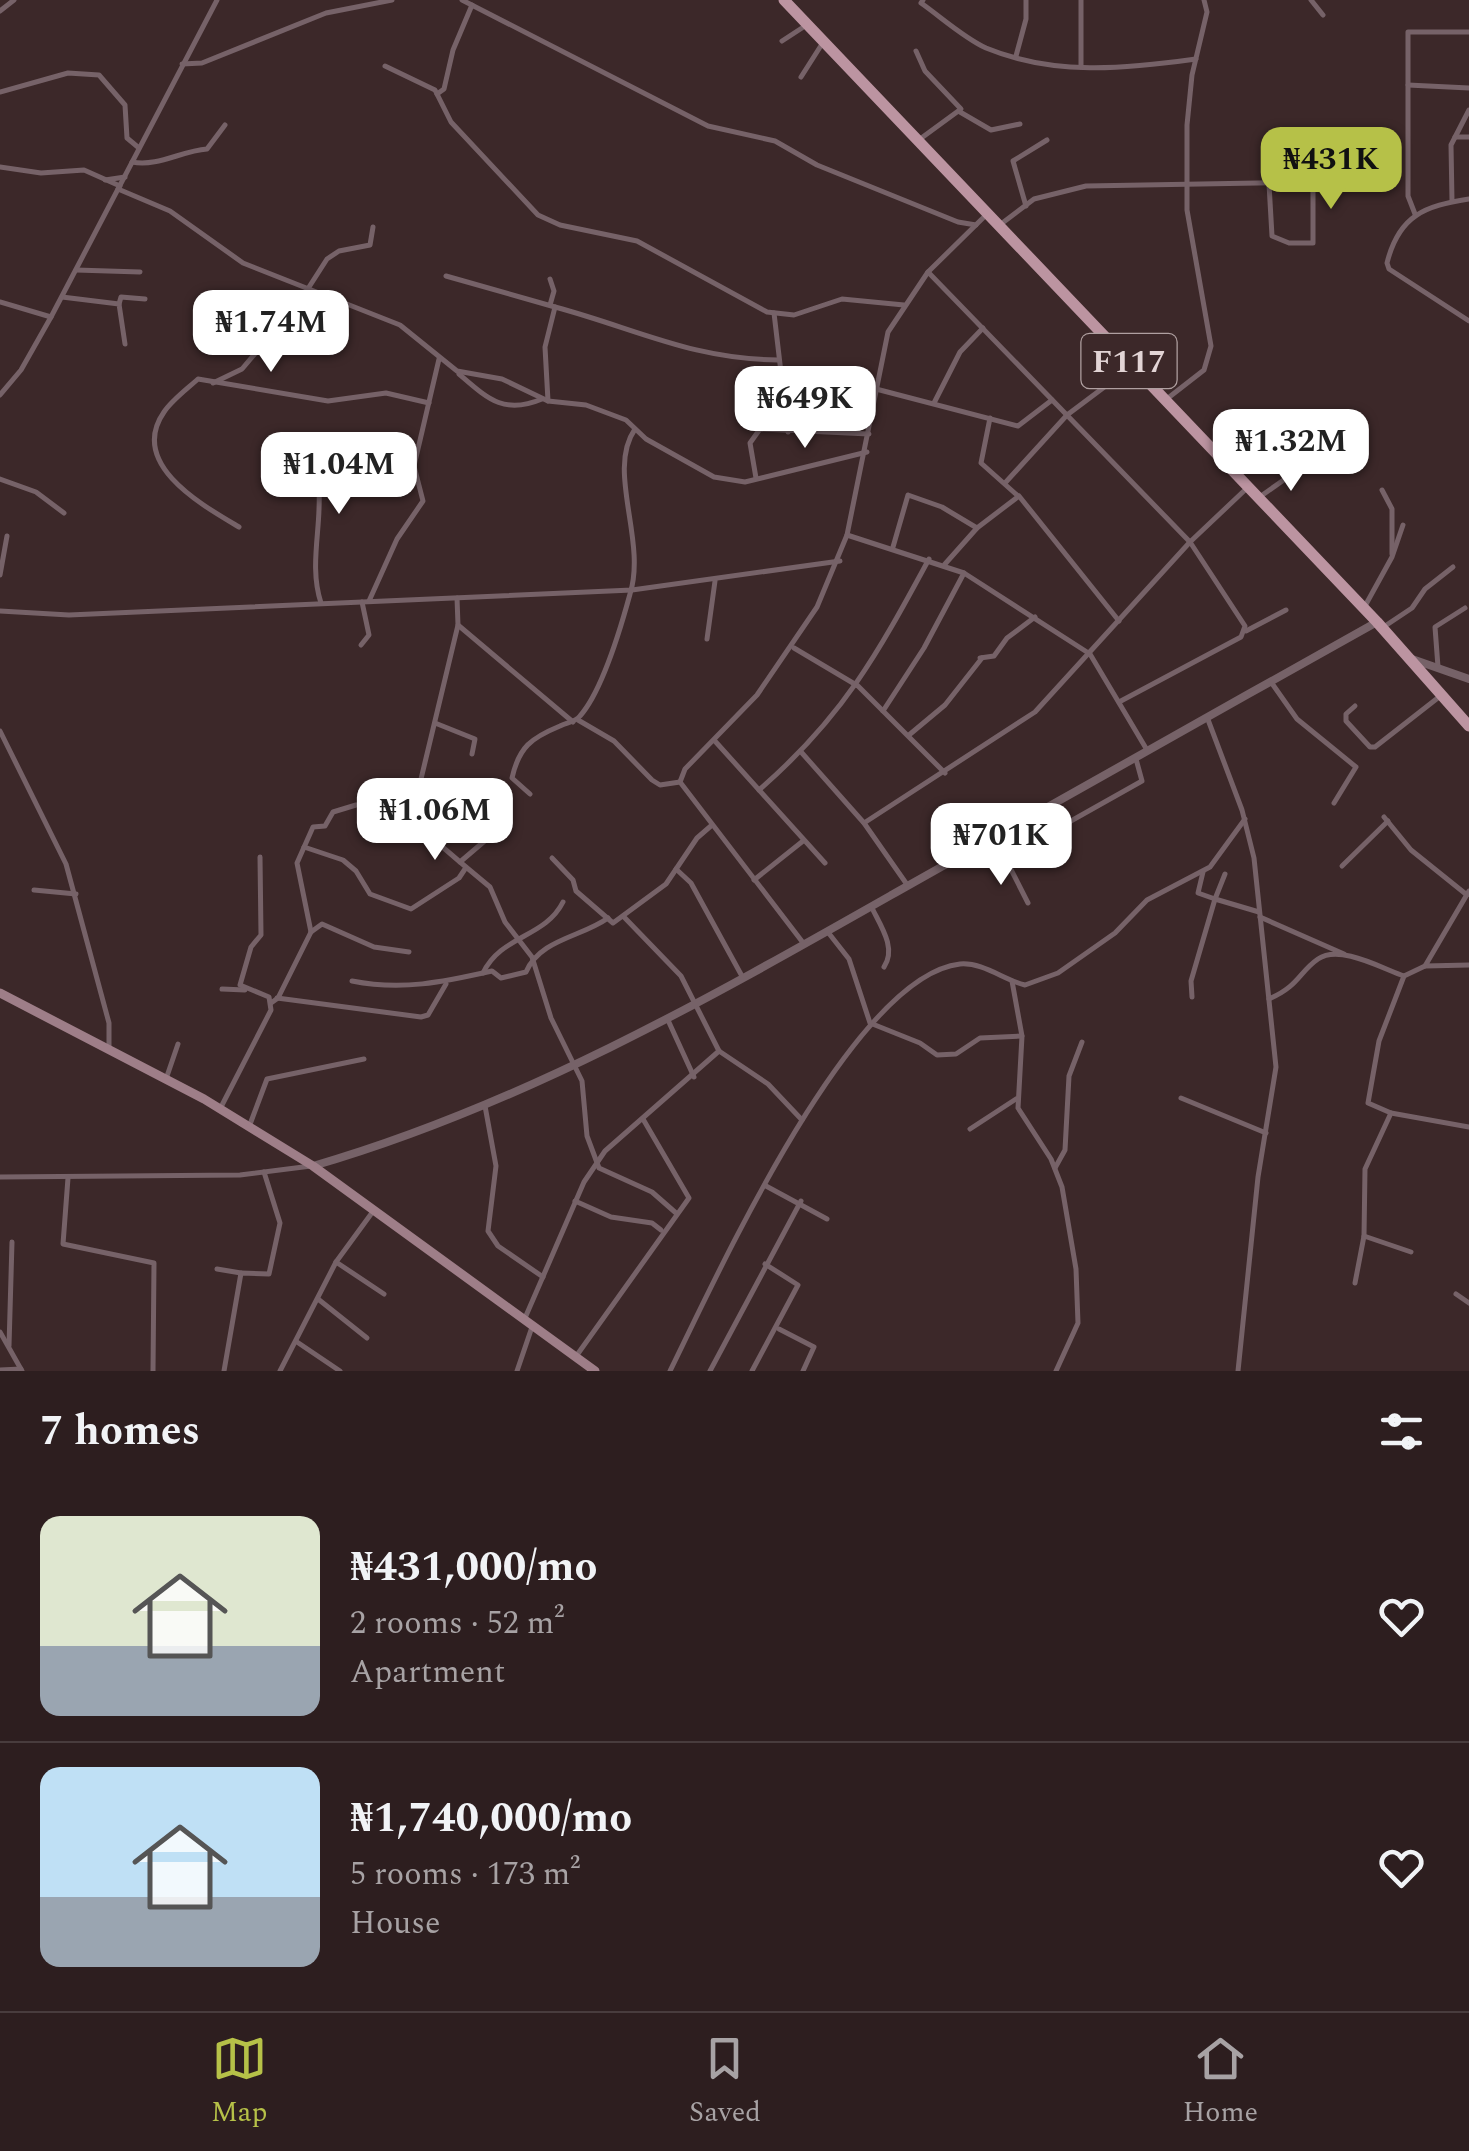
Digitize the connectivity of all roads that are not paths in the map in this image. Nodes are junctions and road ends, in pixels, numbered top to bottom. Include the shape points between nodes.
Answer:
1 (14, 0) edge
2 (217, 0) edge
3 (392, 0) edge
4 (462, 0) edge
5 (486, 0) edge
6 (784, 0) edge
7 (922, 0) edge
8 (1026, 0) edge
9 (1081, 0) edge
10 (1204, 0) edge
11 (1311, 0) edge
12 (472, 5) junction
13 (483, 10) junction
14 (0, 11) edge
15 (1323, 15) dead end
16 (806, 24) junction
17 (1469, 32) edge
18 (782, 41) dead end
19 (823, 42) junction
20 (916, 50) dead end
21 (1016, 56) junction
22 (1196, 58) junction
23 (182, 64) junction
24 (385, 66) dead end
25 (1081, 68) junction
26 (801, 77) dead end
27 (1408, 85) junction
28 (1469, 88) edge
29 (0, 92) edge
30 (437, 94) junction
31 (1469, 110) edge
32 (960, 112) junction
33 (1020, 124) dead end
34 (225, 125) dead end
35 (1455, 136) junction
36 (1469, 138) edge
37 (1047, 140) dead end
38 (917, 141) junction
39 (139, 148) junction
40 (132, 162) junction
41 (0, 167) edge
42 (125, 177) junction
43 (105, 180) junction
44 (1188, 184) junction
45 (1269, 184) junction
46 (119, 188) junction
47 (1469, 199) edge
48 (1452, 201) junction
49 (1026, 206) junction
50 (987, 214) junction
51 (1415, 214) junction
52 (976, 225) junction
53 (998, 226) junction
54 (373, 227) dead end
55 (76, 270) junction
56 (140, 272) dead end
57 (928, 272) junction
58 (446, 276) dead end
59 (550, 278) dead end
60 (308, 289) junction
61 (62, 296) junction
62 (146, 299) dead end
63 (0, 302) edge
64 (119, 304) junction
65 (904, 304) junction
66 (553, 306) junction
67 (774, 313) junction
68 (51, 318) junction
69 (1469, 321) edge
70 (983, 328) junction
71 (125, 344) dead end
72 (438, 359) junction
73 (778, 360) junction
74 (1133, 366) junction
75 (456, 371) junction
76 (211, 384) junction
77 (876, 389) junction
78 (0, 394) edge
79 (546, 400) junction
80 (1052, 400) junction
81 (1166, 400) junction
82 (429, 402) junction
83 (934, 403) junction
84 (1067, 415) junction
85 (990, 418) junction
86 (635, 428) junction
87 (788, 432) junction
88 (870, 434) junction
89 (307, 447) dead end
90 (867, 452) junction
91 (1304, 466) dead end
92 (756, 478) junction
93 (0, 479) edge
94 (1005, 483) junction
95 (1248, 486) junction
96 (1382, 490) dead end
97 (1018, 496) junction
98 (1259, 498) junction
99 (64, 513) dead end
100 (1403, 525) dead end
101 (239, 527) dead end
102 (978, 528) junction
103 (847, 535) junction
104 (7, 536) dead end
105 (1190, 542) junction
106 (893, 547) junction
107 (1392, 557) junction
108 (929, 559) junction
109 (840, 561) junction
110 (945, 564) junction
111 (1453, 568) dead end
112 (964, 573) junction
113 (0, 575) edge
114 (716, 581) junction
115 (632, 590) junction
116 (458, 598) junction
117 (366, 601) junction
118 (321, 604) junction
119 (1364, 608) junction
120 (1465, 608) dead end
121 (1286, 610) dead end
122 (0, 611) edge
123 (1035, 617) junction
124 (1119, 621) junction
125 (458, 625) junction
126 (1380, 625) junction
127 (1246, 631) junction
128 (708, 640) dead end
129 (361, 645) dead end
130 (793, 648) junction
131 (1090, 654) junction
132 (1412, 659) junction
133 (1438, 670) junction
134 (1469, 678) edge
135 (1271, 682) junction
136 (858, 686) junction
137 (1442, 695) junction
138 (1119, 702) junction
139 (1356, 706) dead end
140 (882, 710) junction
141 (1207, 717) junction
142 (575, 721) junction
143 (435, 722) junction
144 (1469, 726) edge
145 (0, 731) edge
146 (908, 736) junction
147 (714, 740) junction
148 (1147, 750) junction
149 (802, 752) junction
150 (472, 754) dead end
151 (1136, 758) junction
152 (945, 772) junction
153 (680, 782) junction
154 (759, 790) junction
155 (530, 794) dead end
156 (406, 803) junction
157 (1334, 803) dead end
158 (456, 805) dead end
159 (1245, 819) junction
160 (864, 823) junction
161 (712, 825) junction
162 (494, 832) dead end
163 (995, 838) junction
164 (435, 839) junction
165 (804, 840) junction
166 (304, 848) junction
167 (260, 857) dead end
168 (552, 858) dead end
169 (1005, 858) junction
170 (460, 862) junction
171 (824, 863) dead end
172 (1342, 866) dead end
173 (676, 868) junction
174 (466, 869) junction
175 (1202, 872) junction
176 (1224, 874) dead end
177 (754, 880) junction
178 (908, 886) junction
179 (34, 890) dead end
180 (1468, 893) edge
181 (76, 894) junction
182 (1215, 898) junction
183 (563, 902) dead end
184 (1028, 903) dead end
185 (872, 906) junction
186 (1260, 915) junction
187 (624, 916) junction
188 (608, 918) junction
189 (827, 931) junction
190 (310, 932) junction
191 (517, 940) junction
192 (804, 944) junction
193 (409, 952) dead end
194 (1348, 956) junction
195 (532, 958) junction
196 (1426, 966) junction
197 (1469, 966) edge
198 (884, 967) dead end
199 (483, 974) junction
200 (1404, 976) junction
201 (743, 978) junction
202 (1012, 980) junction
203 (352, 981) dead end
204 (448, 982) junction
205 (222, 989) dead end
206 (245, 990) junction
207 (0, 993) edge
208 (1192, 997) dead end
209 (278, 998) junction
210 (1269, 999) junction
211 (270, 1000) junction
212 (696, 1003) junction
213 (667, 1018) junction
214 (870, 1023) junction
215 (1022, 1036) junction
216 (1082, 1042) dead end
217 (178, 1044) dead end
218 (110, 1048) junction
219 (719, 1051) junction
220 (364, 1059) dead end
221 (575, 1064) junction
222 (694, 1077) junction
223 (166, 1079) junction
224 (1181, 1098) dead end
225 (1016, 1099) junction
226 (485, 1106) junction
227 (220, 1110) junction
228 (1391, 1113) junction
229 (643, 1118) junction
230 (802, 1120) junction
231 (1469, 1126) edge
232 (249, 1127) junction
233 (970, 1129) dead end
234 (1266, 1133) junction
235 (605, 1151) junction
236 (592, 1152) junction
237 (596, 1164) junction
238 (312, 1166) junction
239 (1055, 1168) junction
240 (264, 1172) junction
241 (0, 1177) edge
242 (68, 1178) junction
243 (766, 1186) junction
244 (576, 1201) junction
245 (800, 1201) junction
246 (374, 1209) junction
247 (676, 1212) junction
248 (827, 1220) dead end
249 (662, 1231) junction
250 (1364, 1236) junction
251 (12, 1242) dead end
252 (1410, 1252) dead end
253 (336, 1262) junction
254 (765, 1264) junction
255 (216, 1269) dead end
256 (241, 1273) junction
257 (543, 1277) junction
258 (1355, 1283) dead end
259 (384, 1294) dead end
260 (1456, 1294) dead end
261 (318, 1299) junction
262 (1469, 1303) edge
263 (528, 1322) junction
264 (778, 1329) junction
265 (0, 1332) edge
266 (367, 1338) dead end
267 (297, 1342) junction
268 (9, 1346) junction
269 (576, 1357) junction
270 (671, 1369) edge
271 (0, 1370) edge
272 (21, 1370) edge
273 (153, 1371) edge
274 (224, 1371) edge
275 (280, 1371) edge
276 (340, 1371) edge
277 (517, 1371) edge
278 (594, 1371) edge
279 (680, 1371) edge
280 (710, 1371) edge
281 (752, 1371) edge
282 (803, 1371) edge
283 (1056, 1371) edge
284 (1238, 1371) edge

1 - 14 street
2 - 23 street
3 - 23 street via 326,13 202,64
4 - 12 street
5 - 13 street
6 - 16 main road, F117
7 - 21 street via 984,47
8 - 21 street
9 - 25 street
10 - 22 street
11 - 15 street
12 - 13 street
12 - 30 street
13 - 52 street via 708,126 775,140 817,165
16 - 18 street
16 - 19 main road, F117
17 - 27 street via 1410,29
19 - 26 street
19 - 38 main road, F117
20 - 32 street
21 - 25 street
22 - 25 street
22 - 44 street
23 - 39 street
24 - 30 street
27 - 28 street
27 - 51 street via 1408,196
29 - 39 street via 68,74 100,75 125,105 127,138
30 - 67 street via 450,122 538,215 637,241
31 - 35 street
32 - 33 street via 990,130
32 - 38 street
34 - 40 street via 208,149 152,164
35 - 36 street
35 - 48 street
37 - 49 street via 1013,161
38 - 50 main road, F117
39 - 40 street
40 - 42 street
41 - 43 street via 74,169
42 - 43 street
42 - 46 street
43 - 46 street
44 - 45 street
44 - 49 street via 1086,186
44 - 81 street via 1211,346 1204,370
45 - 45 street via 1310,184 1314,243 1272,236
46 - 55 street
46 - 60 street via 170,210 228,255
47 - 48 street
48 - 51 street
49 - 53 street
50 - 52 street
50 - 53 main road, F117
51 - 69 street via 1389,255 1389,269
52 - 57 street
53 - 74 main road, F117
54 - 60 street via 370,245 326,259
55 - 56 street
55 - 61 street
57 - 65 street
57 - 70 street
58 - 66 street
59 - 66 street
60 - 72 street via 400,326
60 - 76 street via 242,370
61 - 64 street
61 - 68 street
62 - 64 street via 122,297
63 - 68 street
64 - 71 street
65 - 67 street via 854,298 794,315
65 - 77 street via 888,332
66 - 73 street via 699,354
66 - 79 street
67 - 73 street
68 - 78 street
70 - 80 street
70 - 83 street via 960,352
72 - 75 street
72 - 82 street
73 - 87 street
74 - 81 main road, F117
74 - 84 street
75 - 79 street via 514,383
75 - 79 street via 495,405
76 - 82 street via 328,401 386,393
76 - 101 street via 198,379 164,411 153,435 174,483
77 - 83 street
77 - 88 street
79 - 86 street via 586,405
80 - 84 street
80 - 85 street via 1022,426
81 - 95 main road, F117
82 - 117 street via 414,466 423,501
83 - 85 street
84 - 94 street
84 - 105 street
85 - 94 street via 981,463
86 - 92 street via 714,478
86 - 115 street via 622,459 633,518
87 - 88 street
87 - 92 street via 752,434
88 - 90 street
89 - 118 street via 321,496
90 - 92 street
90 - 103 street
91 - 98 street
93 - 99 street via 36,492
94 - 97 street
95 - 98 main road, F117
95 - 105 street
96 - 107 street via 1392,509
97 - 102 street
97 - 124 street
98 - 119 main road, F117
100 - 107 street
102 - 106 street via 908,495
102 - 110 street
103 - 106 street
103 - 109 street
104 - 113 street
105 - 124 street
105 - 127 street
106 - 108 street
107 - 119 street
108 - 110 street
108 - 136 street
109 - 114 street
109 - 130 street
110 - 112 street
111 - 126 street via 1424,589 1412,608
112 - 123 street
112 - 140 street
114 - 115 street
114 - 128 street
115 - 116 street
115 - 142 street via 596,686
116 - 117 street
116 - 125 street
117 - 118 street
117 - 129 street via 368,635
118 - 122 street
119 - 126 main road, F117
120 - 133 street via 1435,627
121 - 127 street
123 - 131 street
123 - 146 street via 994,656 979,658 945,704
124 - 131 street
125 - 142 street
125 - 143 street
126 - 132 main road, F117
126 - 135 street
127 - 138 street
130 - 136 street
130 - 147 street
131 - 138 street
131 - 152 street via 1035,712
132 - 133 street
132 - 137 main road, F117
133 - 134 street
135 - 141 street
135 - 157 street via 1297,719 1356,767
136 - 140 street
136 - 149 street
137 - 139 street via 1375,747 1346,721
137 - 144 main road, F117
138 - 148 street
140 - 146 street
141 - 148 street
141 - 159 street
142 - 153 street via 614,741 652,780
142 - 155 street via 526,742 517,755 512,778
143 - 150 street via 475,740
143 - 156 street via 421,779
145 - 181 street via 38,799
146 - 152 street
147 - 153 street
147 - 154 street
148 - 151 street
149 - 154 street
149 - 160 street
151 - 163 street
151 - 169 street via 1142,781
152 - 160 street
153 - 161 street
154 - 165 street
156 - 164 street via 404,816
156 - 166 street via 334,812 325,826 313,827
158 - 164 street
159 - 175 street
159 - 186 street
160 - 178 street
161 - 173 street
161 - 177 street
162 - 170 street
163 - 169 street
163 - 178 street
164 - 170 street
165 - 171 street
165 - 177 street
166 - 174 street via 342,860 370,894 410,909
166 - 190 street via 297,863
167 - 206 street via 261,935 245,965
168 - 188 street
169 - 184 street
170 - 174 street
172 - 180 street via 1386,819 1411,850
173 - 187 street
173 - 201 street via 691,883
174 - 191 street via 490,886
175 - 182 street via 1198,892
175 - 202 street via 1147,900 1115,933 1058,973 1025,985
176 - 182 street
177 - 192 street
178 - 185 street
179 - 181 street
180 - 196 street
181 - 218 street
182 - 186 street
182 - 208 street
183 - 191 street via 555,918
185 - 189 street
185 - 198 street via 888,945
186 - 194 street
186 - 210 street
187 - 188 street via 613,923
187 - 212 street via 681,976
188 - 195 street
189 - 192 street
189 - 214 street via 848,959
190 - 193 street via 322,924 374,947
190 - 209 street
191 - 195 street
191 - 199 street via 492,954
192 - 201 street
194 - 200 street
194 - 210 street via 1315,960 1296,986
195 - 199 street via 517,976
195 - 221 street
196 - 197 street
196 - 200 street
199 - 204 street
200 - 228 street via 1379,1041 1368,1097 1369,1107
201 - 212 street
202 - 214 street via 951,966 913,983
202 - 215 street
203 - 204 street via 404,987
204 - 209 street via 422,1017
205 - 206 street
206 - 211 street
207 - 218 main road
209 - 211 street
210 - 234 street via 1276,1067
211 - 227 street
212 - 213 street
212 - 219 street
213 - 221 street
213 - 222 street
214 - 215 street via 936,1056 956,1054 980,1038
214 - 230 street
215 - 225 street
216 - 239 street via 1070,1076 1065,1150
217 - 223 street
218 - 223 main road
219 - 222 street
219 - 230 street via 768,1084
220 - 232 street via 267,1079
221 - 226 street
221 - 236 street
222 - 229 street
223 - 227 main road
224 - 234 street
225 - 233 street
225 - 239 street
226 - 238 street
226 - 257 street via 496,1166 488,1231 498,1246
227 - 232 main road
228 - 231 street
228 - 250 street via 1365,1169
229 - 235 street
229 - 247 street via 690,1194
230 - 243 street
232 - 238 main road
234 - 284 street
235 - 236 street
235 - 237 street
236 - 237 street
237 - 244 street
237 - 247 street
238 - 240 street
238 - 246 main road
239 - 283 street via 1076,1269 1078,1323
240 - 242 street
240 - 256 street via 280,1236 269,1274
241 - 242 street
242 - 273 street via 63,1244 154,1264
243 - 245 street
243 - 270 street
244 - 249 street
244 - 257 street
245 - 248 street
245 - 254 street
246 - 253 street
246 - 263 main road
247 - 249 street
249 - 269 street
250 - 252 street
250 - 258 street
251 - 268 street
253 - 259 street
253 - 261 street
254 - 264 street via 798,1285
254 - 280 street
255 - 256 street
256 - 274 street
257 - 263 street
260 - 262 street
261 - 266 street
261 - 267 street
263 - 269 main road
263 - 277 street
264 - 281 street
264 - 282 street via 814,1347
265 - 268 street
267 - 275 street
267 - 276 street
268 - 272 street
269 - 278 main road
270 - 279 street
271 - 272 street

